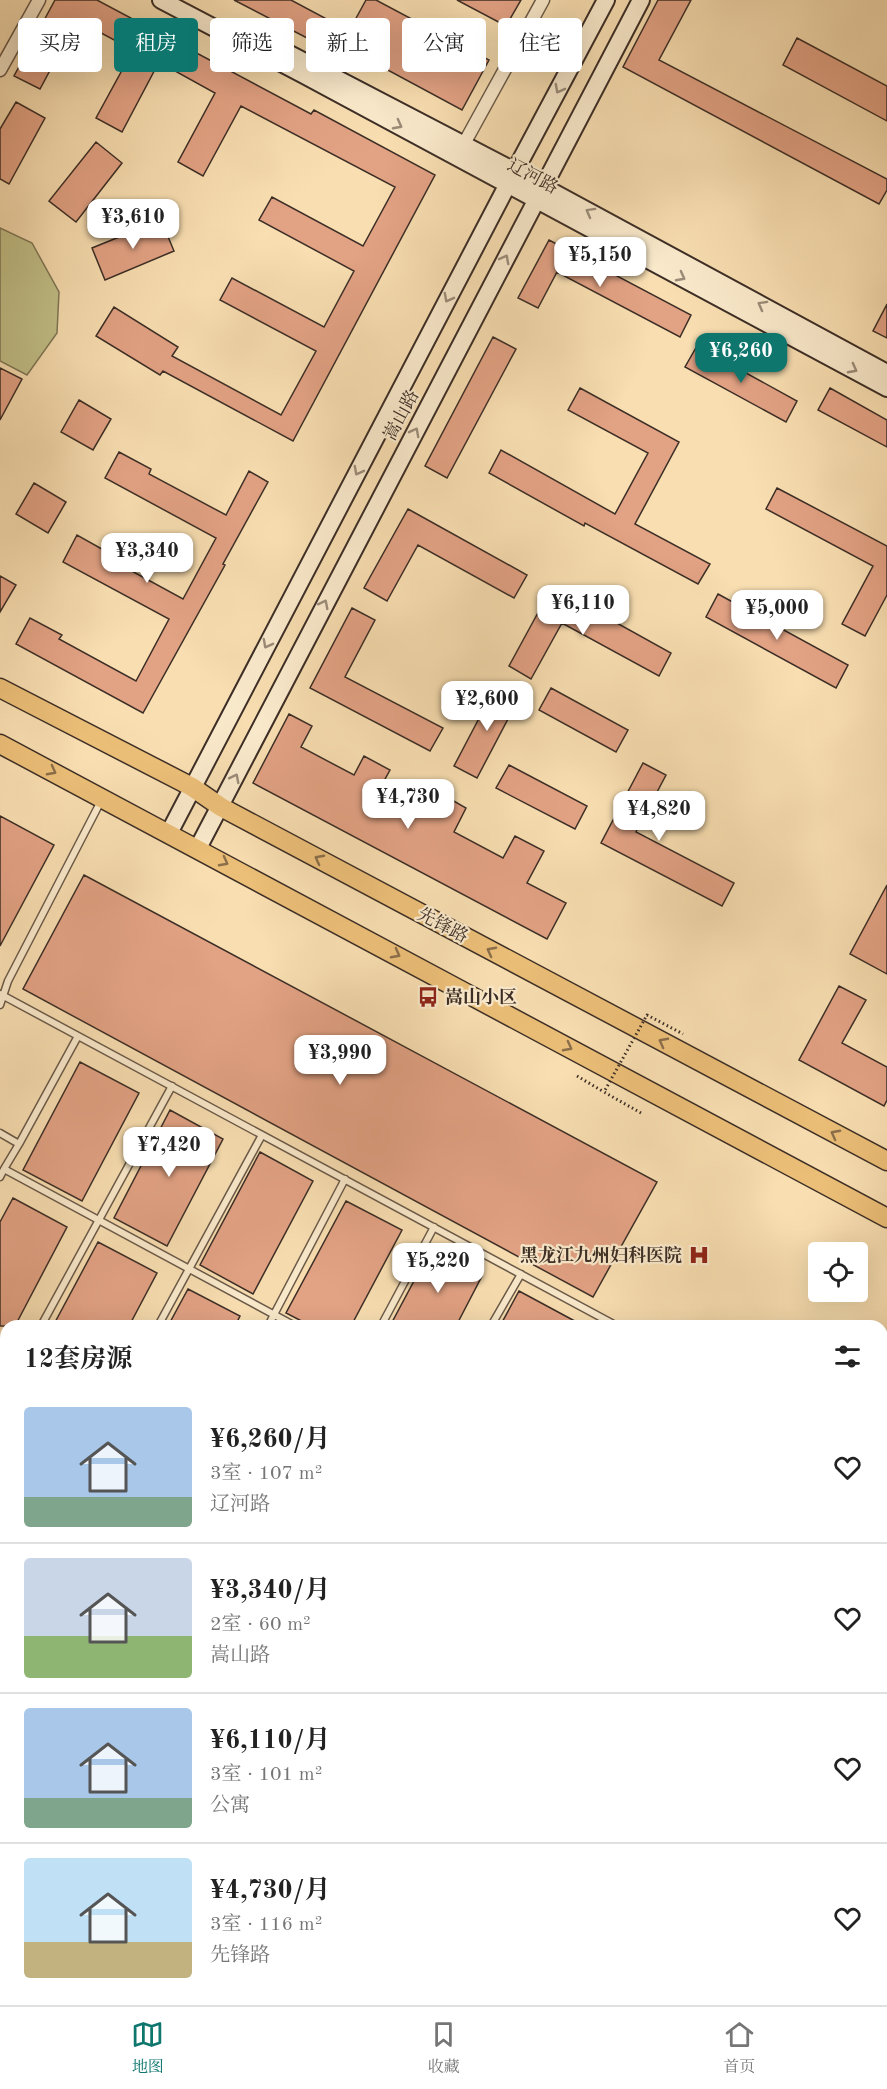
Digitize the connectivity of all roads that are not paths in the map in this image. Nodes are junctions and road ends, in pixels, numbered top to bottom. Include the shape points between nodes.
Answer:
1 (39, 0) edge
2 (161, 0) edge
3 (185, 0) edge
4 (543, 0) edge
5 (606, 0) edge
6 (641, 0) edge
7 (0, 70) edge
8 (460, 150) junction
9 (511, 178) junction
10 (540, 193) junction
11 (887, 373) edge
12 (887, 387) edge
13 (0, 688) edge
14 (0, 744) edge
15 (192, 787) junction
16 (102, 798) junction
17 (221, 807) junction
18 (169, 833) junction
19 (198, 848) junction
20 (2, 994) edge
21 (0, 1005) edge
22 (78, 1036) junction
23 (172, 1086) junction
24 (0, 1133) edge
25 (262, 1135) junction
26 (19, 1144) junction
27 (887, 1161) edge
28 (4, 1169) junction
29 (0, 1177) edge
30 (345, 1179) junction
31 (887, 1218) edge
32 (99, 1220) junction
33 (434, 1227) junction
34 (189, 1269) junction
35 (520, 1274) junction
36 (274, 1314) junction
37 (44, 1320) edge
38 (161, 1320) edge
39 (271, 1320) edge
40 (285, 1320) edge
41 (384, 1320) edge
42 (494, 1320) edge
43 (600, 1320) edge

1 - 7 street
2 -> 8 main road, 辽河路
3 - 8 main road, 辽河路
4 - 8 street
5 -> 9 main road, 嵩山路
6 - 10 main road, 嵩山路
8 - 9 main road, 辽河路
9 - 10 main road, 辽河路
9 -> 15 main road, 嵩山路
11 -> 10 main road, 辽河路
10 -> 12 main road, 辽河路
17 -> 10 main road, 嵩山路
13 - 15 main road, 先锋路
14 -> 16 main road
15 - 17 main road, 先锋路
15 - 18 main road, 嵩山路
16 - 18 main road
16 - 20 lane
17 - 19 main road, 嵩山路
27 -> 17 main road, 先锋路
18 - 19 main road
19 -> 31 main road
20 - 21 lane
20 - 22 lane
22 - 23 lane
22 - 26 lane
23 - 25 lane
23 - 32 lane
24 - 26 lane
25 - 30 lane
25 - 34 lane
26 - 28 lane
28 - 29 lane
28 - 32 lane
30 - 33 lane
30 - 36 lane
32 - 34 lane
32 - 37 lane
33 - 35 lane
33 - 41 lane
34 - 36 lane
34 - 38 lane
35 - 42 lane
35 - 43 lane
36 - 39 lane
36 - 40 lane

